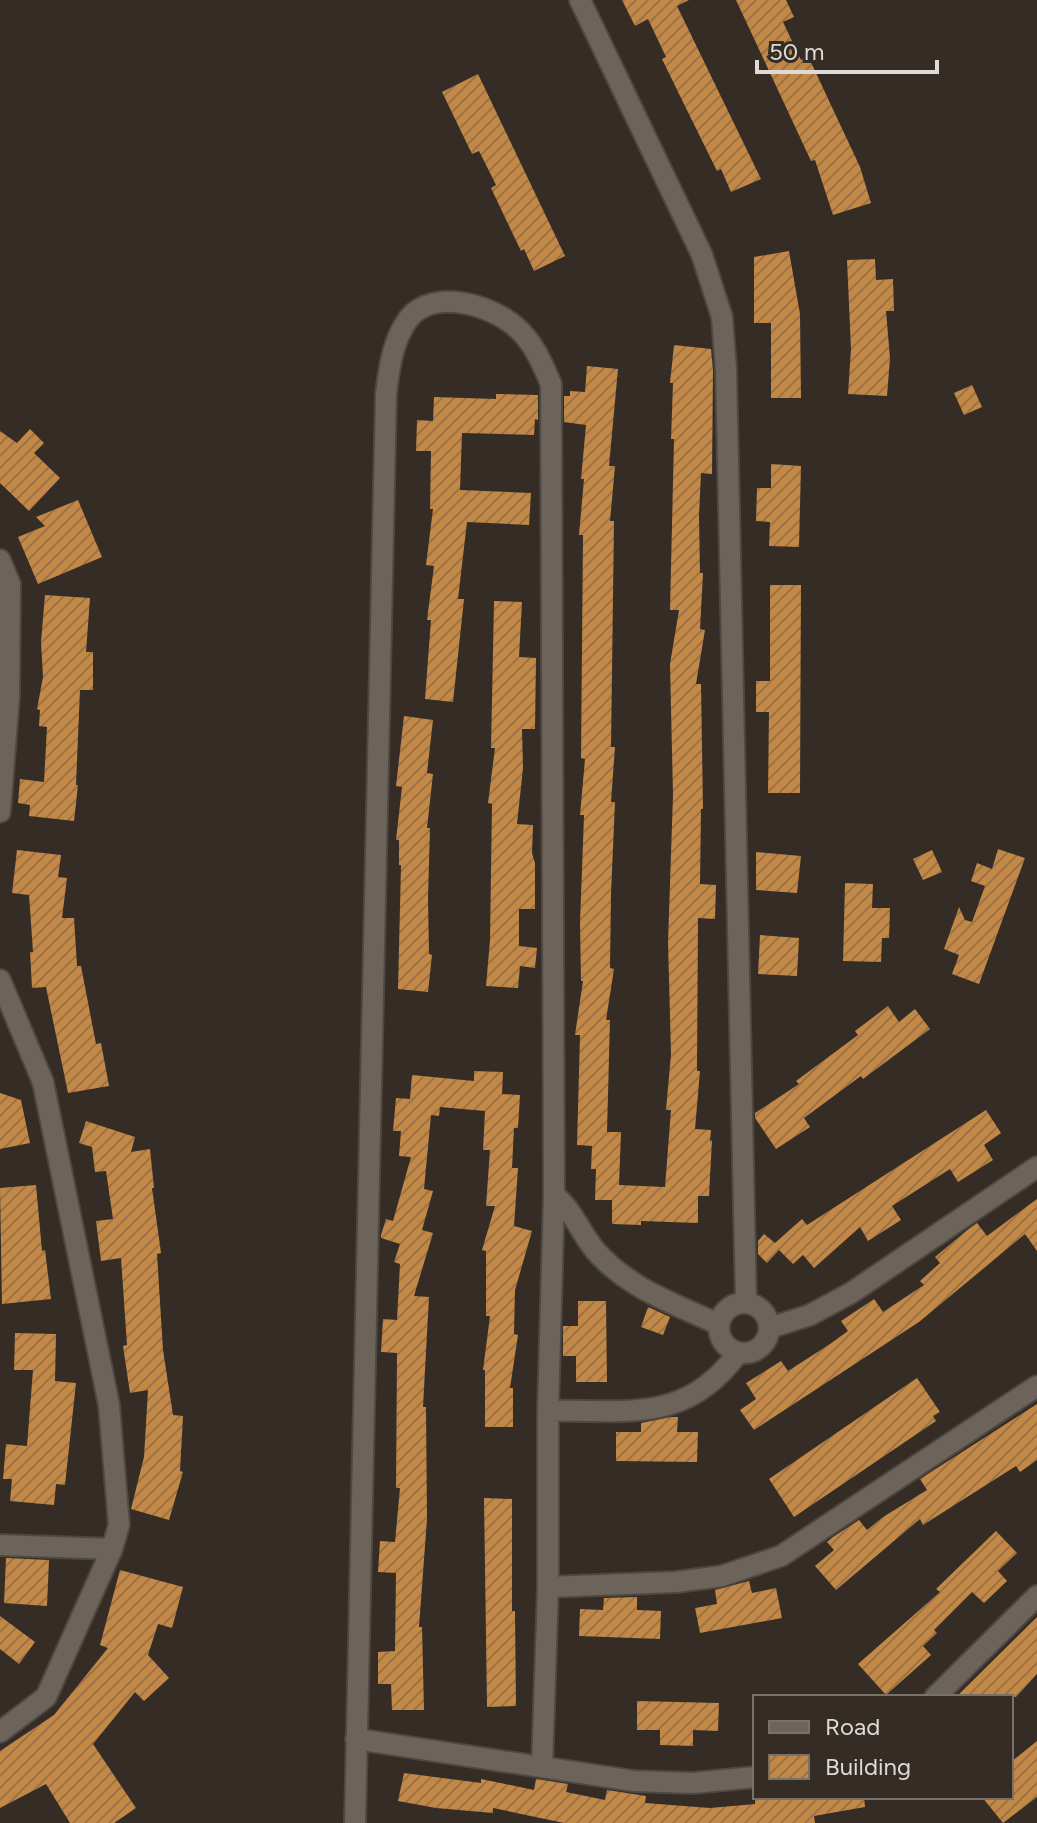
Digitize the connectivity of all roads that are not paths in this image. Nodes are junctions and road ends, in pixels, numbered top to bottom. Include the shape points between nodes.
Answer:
1 (580, 0) edge
2 (0, 560) edge
3 (0, 812) edge
4 (0, 980) edge
5 (1037, 1167) edge
6 (554, 1195) junction
7 (746, 1302) junction
8 (718, 1324) junction
9 (769, 1328) junction
10 (738, 1353) junction
11 (1037, 1386) edge
12 (548, 1411) junction
13 (0, 1545) edge
14 (112, 1549) junction
15 (548, 1587) junction
16 (1037, 1596) edge
17 (937, 1695) edge
18 (0, 1732) edge
19 (356, 1739) junction
20 (542, 1767) junction
21 (753, 1777) edge
22 (355, 1823) edge

1 - 7 street via 702,255 722,317
2 - 3 street via 10,584
4 - 14 street via 43,1082 109,1405 119,1525
5 - 9 street via 851,1293 810,1315
6 - 8 street via 568,1207 594,1249 624,1278
6 - 12 street
6 - 19 street via 551,384 535,348 514,325 486,310 429,303 410,317 399,336 386,394
7 - 8 street via 725,1310
7 - 9 street via 760,1308
8 - 10 street via 721,1339
9 - 10 street via 760,1348
10 - 12 street via 726,1370 681,1403
11 - 15 street via 781,1556 722,1576
12 - 15 street
13 - 14 street
14 - 18 street via 46,1697
15 - 20 street
16 - 17 street
19 - 20 street
19 - 22 street
20 - 21 street via 634,1781

